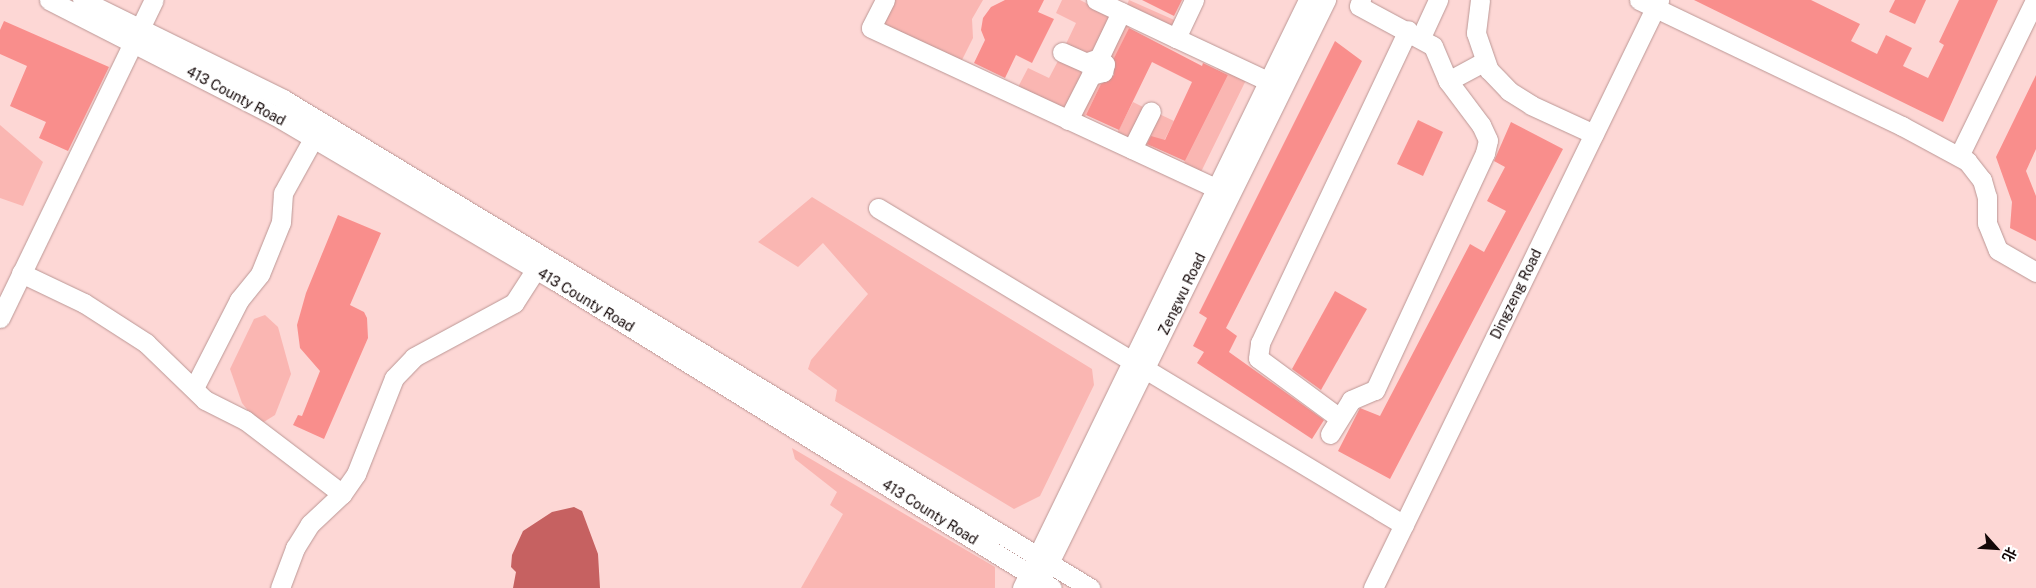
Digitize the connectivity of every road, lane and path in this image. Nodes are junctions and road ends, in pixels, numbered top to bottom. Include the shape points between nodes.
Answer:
1 (49, 0) edge
2 (82, 0) edge
3 (154, 0) edge
4 (885, 0) edge
5 (1098, 0) edge
6 (1194, 0) edge
7 (1308, 0) edge
8 (1326, 0) edge
9 (1361, 0) edge
10 (1438, 0) edge
11 (1480, 0) edge
12 (2035, 0) edge
13 (1651, 3) edge
14 (1121, 12) junction
15 (1414, 34) junction
16 (136, 36) junction
17 (1176, 38) junction
18 (1062, 52) dead end
19 (1485, 61) junction
20 (1092, 65) junction
21 (1268, 81) junction
22 (1448, 81) junction
23 (1152, 111) dead end
24 (1068, 120) junction
25 (317, 130) junction
26 (1594, 134) junction
27 (1132, 150) junction
28 (1959, 156) junction
29 (1216, 188) junction
30 (878, 208) dead end
31 (540, 262) junction
32 (2036, 272) edge
33 (21, 273) junction
34 (0, 318) edge
35 (1138, 365) junction
36 (194, 388) junction
37 (342, 494) junction
38 (1404, 525) junction
39 (1043, 560) junction
40 (1036, 584) edge
41 (280, 588) edge
42 (1090, 588) edge
43 (1374, 588) edge

1 - 16 street
2 - 16 street
3 - 16 street
4 - 24 street via 871,28
5 - 14 street
6 - 17 street
7 - 21 street, Zengwu Road
8 - 35 street, Zengwu Road
9 - 15 street via 1359,6
10 - 15 street
11 - 19 street via 1476,33
12 - 28 street
13 - 26 street, Dingzeng Road
13 - 28 street
14 - 17 street
14 - 20 street
15 - 22 street via 1433,46
15 - 22 street via 1260,343 1258,358 1334,426 1351,400 1375,390 1485,153 1488,140 1484,132
16 - 25 street, 413 County Road
16 - 33 street
17 - 21 street
18 - 20 street
19 - 22 street
19 - 26 street via 1509,91
20 - 24 street
21 - 29 street, Zengwu Road
23 - 27 street
24 - 27 street
25 - 31 street, 413 County Road
25 - 36 street via 284,194 281,222 260,274 239,300
26 - 38 street, Dingzeng Road
27 - 29 street
28 - 32 street via 1982,180 1987,197 1987,223 1998,250
29 - 35 street, Zengwu Road
30 - 35 street
31 - 37 street via 514,303 414,357 394,378 356,474
31 - 39 street, 413 County Road
31 - 40 street, 413 County Road
33 - 34 street
33 - 36 street via 50,285 115,322 146,343
35 - 38 street
35 - 39 street, Zengwu Road
36 - 37 street via 205,400 245,420
37 - 41 street via 310,524 295,548
38 - 43 street, Dingzeng Road
39 - 40 street, Zengwu Road
39 - 42 street, 413 County Road

